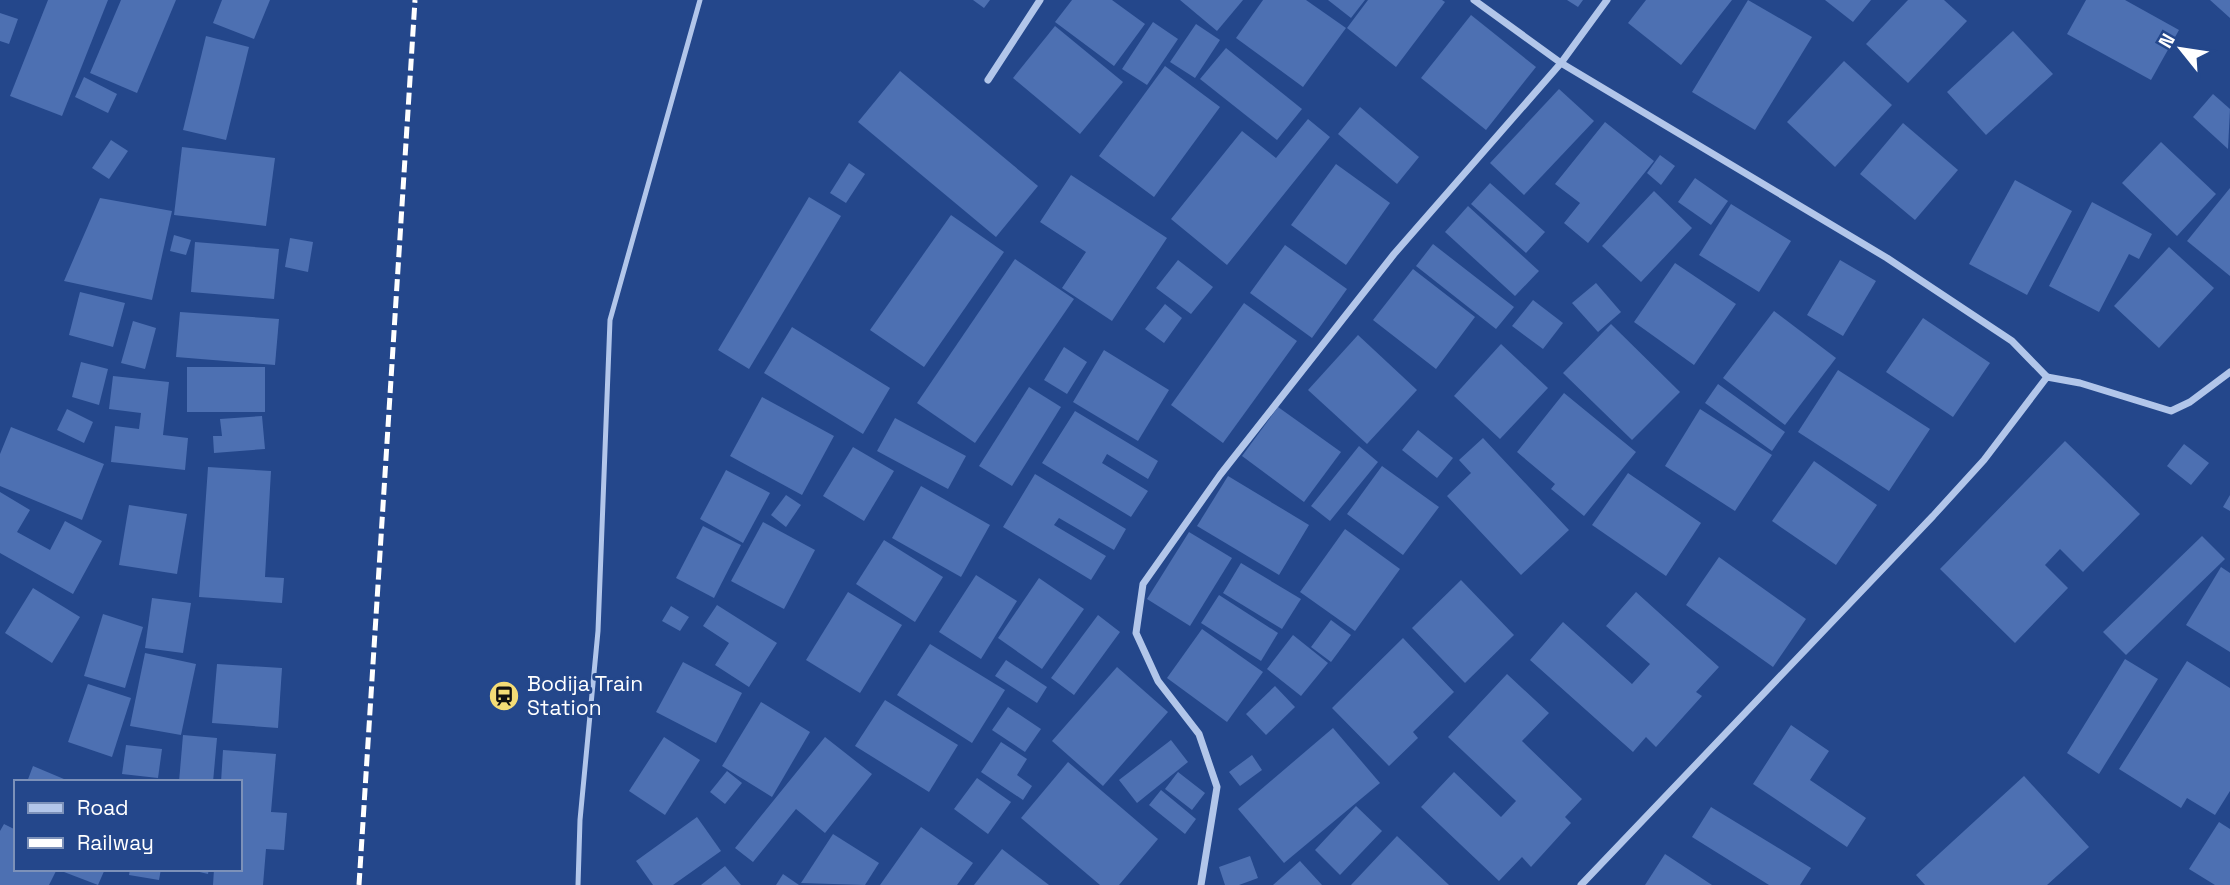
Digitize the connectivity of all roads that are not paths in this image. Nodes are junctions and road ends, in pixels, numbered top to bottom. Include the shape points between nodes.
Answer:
1 (700, 0) edge
2 (1040, 0) edge
3 (1474, 0) edge
4 (1607, 0) edge
5 (1561, 63) junction
6 (988, 80) dead end
7 (2230, 372) edge
8 (2047, 377) junction
9 (578, 885) edge
10 (1201, 885) edge
11 (1581, 885) edge

1 - 9 lane via 610,320 597,631
2 - 6 street
3 - 5 street
4 - 5 street
5 - 8 street via 1887,258 2012,341
5 - 10 street via 1394,254 1220,475 1143,584 1136,633 1158,681 1199,734 1217,787
7 - 8 street via 2171,411
8 - 11 street via 1984,460 1933,516

